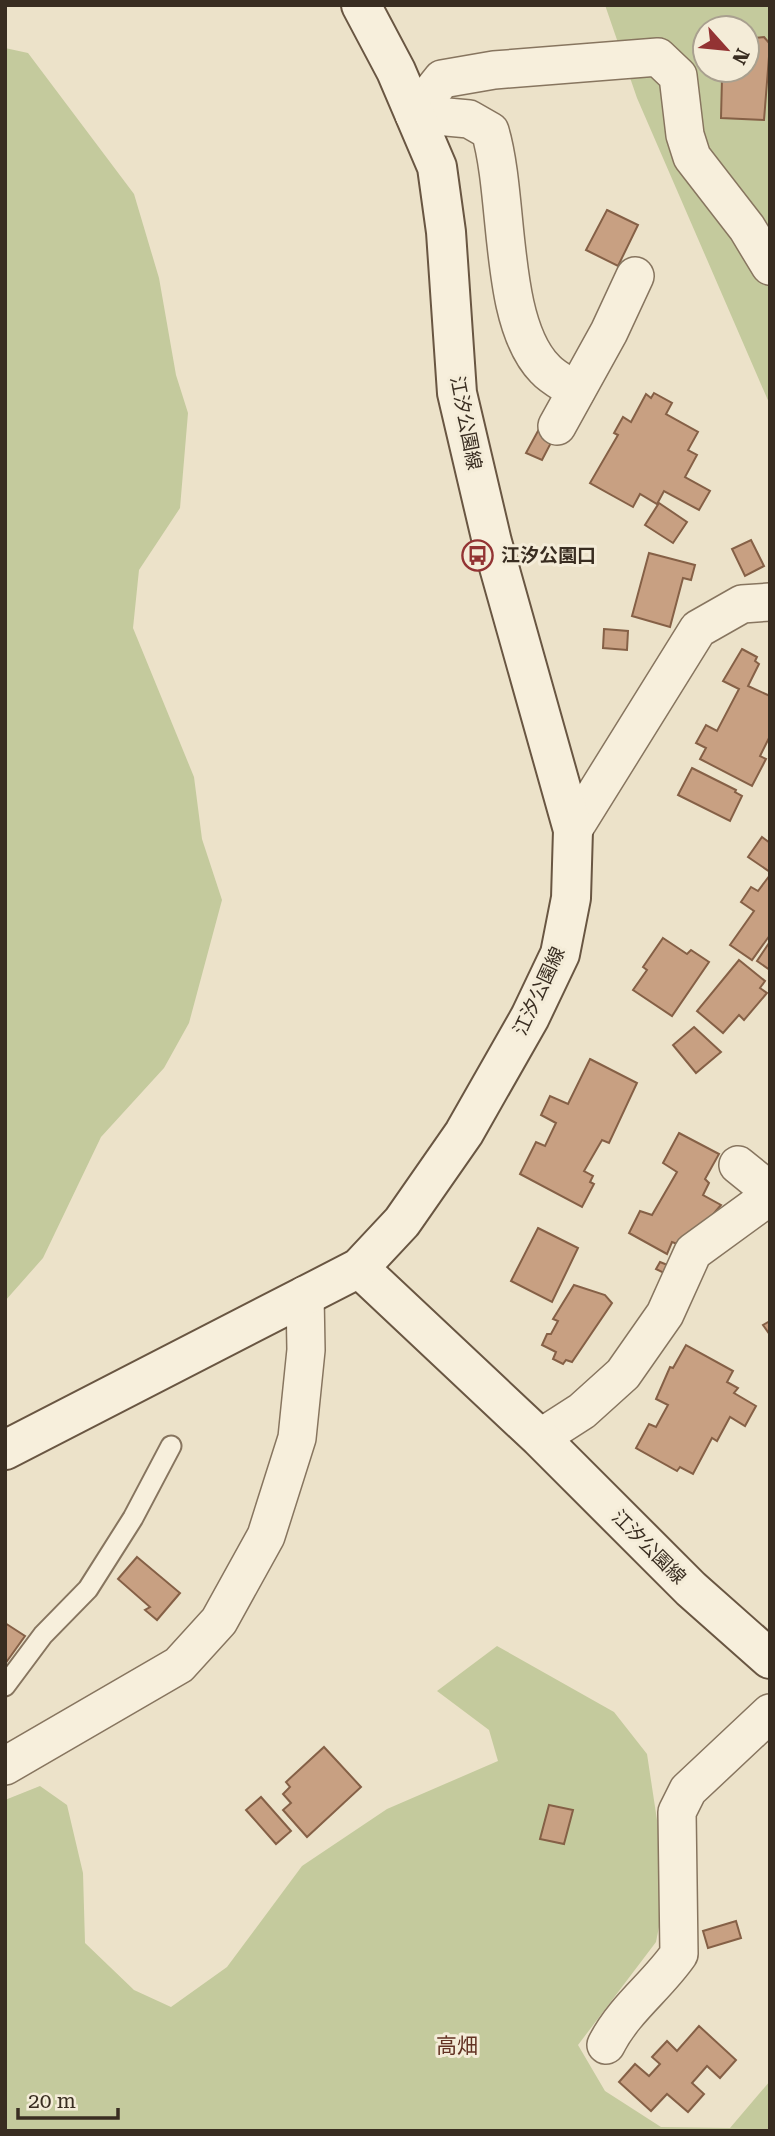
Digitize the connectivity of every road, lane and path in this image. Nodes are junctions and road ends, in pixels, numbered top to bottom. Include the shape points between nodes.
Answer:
1 (361, 5) edge
2 (414, 114) junction
3 (770, 266) edge
4 (635, 276) dead end
5 (576, 391) junction
6 (557, 426) dead end
7 (770, 602) edge
8 (573, 830) junction
9 (738, 1165) dead end
10 (770, 1194) edge
11 (359, 1268) junction
12 (305, 1295) junction
13 (540, 1438) junction
14 (171, 1446) dead end
15 (5, 1450) edge
16 (768, 1655) edge
17 (5, 1686) edge
18 (770, 1713) edge
19 (5, 1766) edge
20 (606, 2045) dead end

1 - 2 main road, 江汐公園線
2 - 3 street via 442,79 494,70 658,57 678,76 692,157
2 - 5 street via 470,119 490,131 499,167 510,286 523,336 545,369
2 - 8 main road, 江汐公園線 via 437,167 460,406 492,542
4 - 5 street
5 - 6 street
7 - 8 street via 742,604 698,629
8 - 11 main road, 江汐公園線 via 571,898 560,954 530,1017 464,1133 402,1222
9 - 10 street
10 - 13 street via 693,1252 665,1314 623,1374 582,1411
11 - 12 main road
11 - 13 main road, 江汐公園線
12 - 15 main road
12 - 19 street via 306,1350 297,1438 266,1536 219,1621 179,1665
13 - 16 main road, 江汐公園線 via 691,1589
14 - 17 lane via 134,1518 88,1589 43,1635
18 - 20 street via 688,1790 677,1812 679,1954 631,2008

